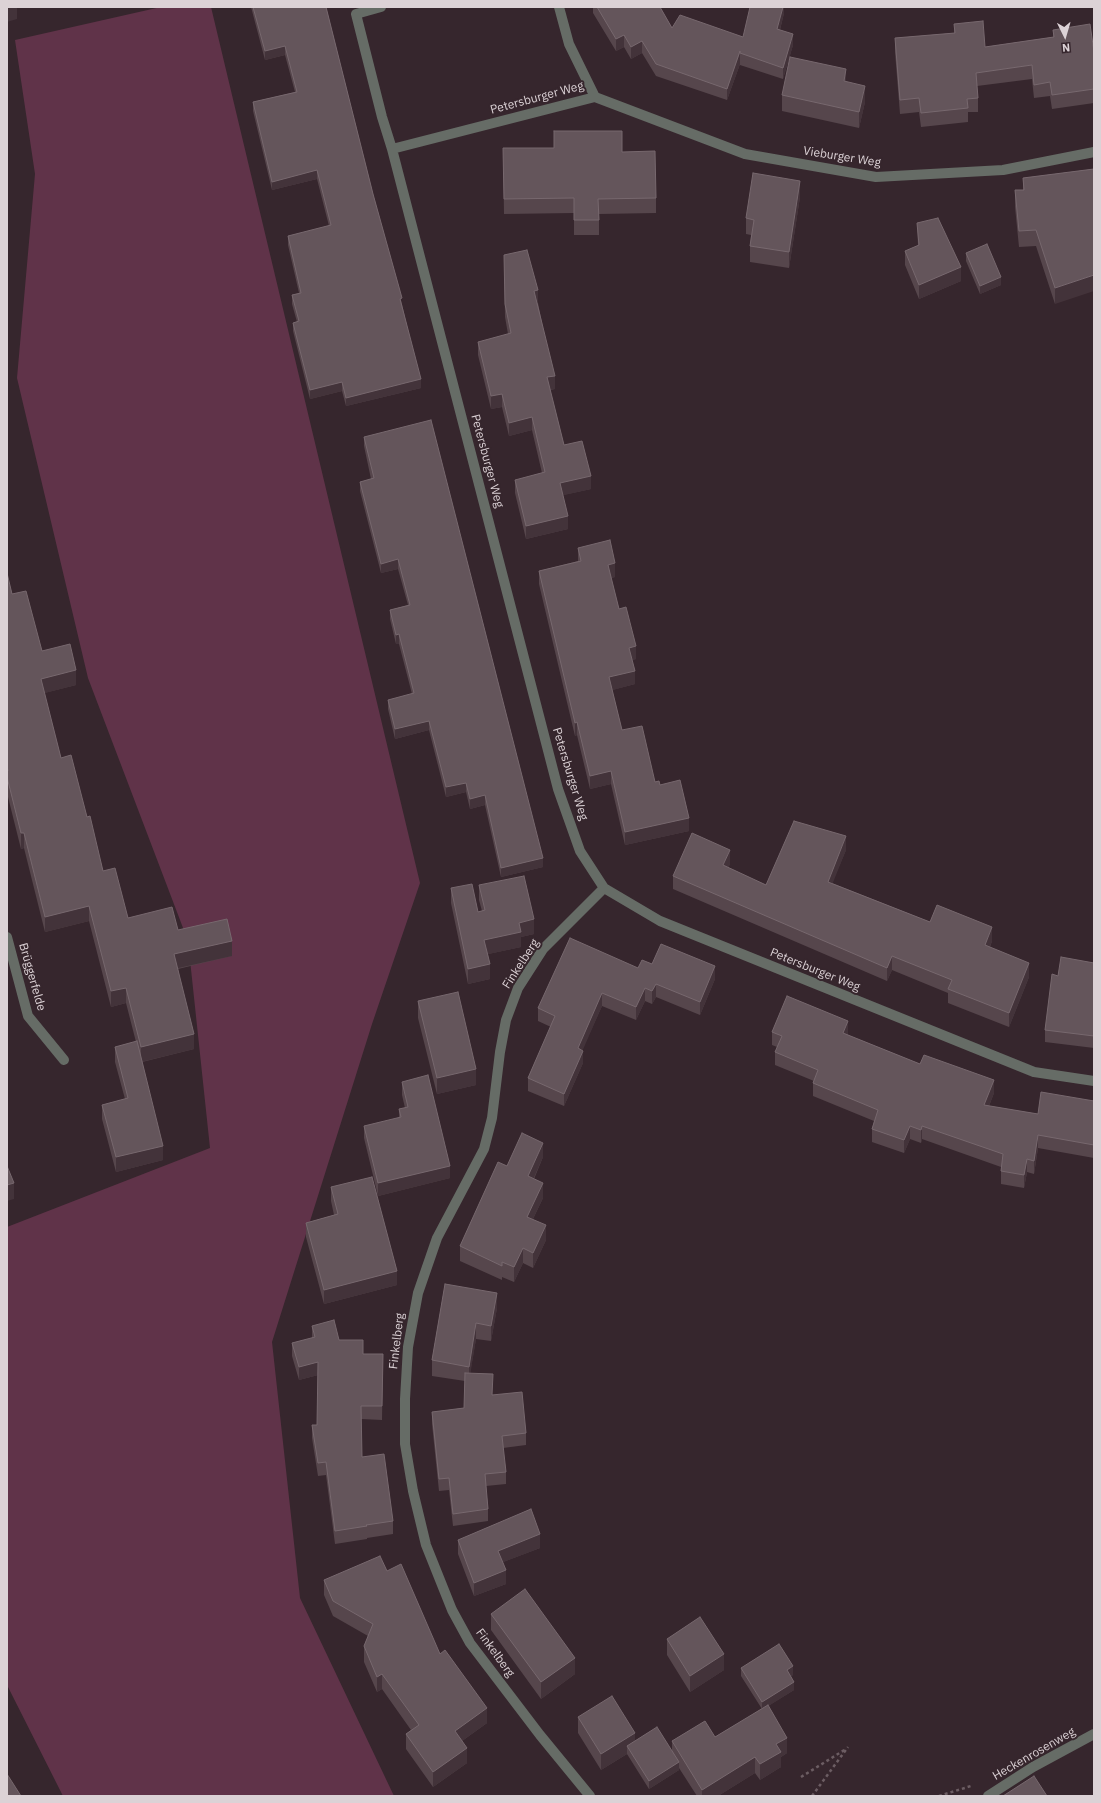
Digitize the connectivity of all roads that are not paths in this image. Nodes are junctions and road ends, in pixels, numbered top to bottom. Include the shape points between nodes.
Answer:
1 (381, 7) edge
2 (559, 7) edge
3 (595, 97) junction
4 (392, 149) junction
5 (1094, 152) edge
6 (604, 888) junction
7 (7, 937) edge
8 (64, 1060) dead end
9 (1094, 1081) edge
10 (1094, 1734) edge
11 (590, 1796) edge
12 (988, 1796) edge

1 - 4 street, Petersburger Weg via 356,14
2 - 3 street, Petersburger Weg via 569,44
3 - 4 street, Petersburger Weg
3 - 5 street, Vieburger Weg via 745,154 876,177 1003,170
4 - 6 street, Petersburger Weg via 558,789 580,851
6 - 9 street, Petersburger Weg via 660,921 1034,1072
6 - 11 street, Finkelberg via 543,949 518,988 506,1020 492,1118 484,1149 437,1238 418,1293 408,1346 405,1399 406,1444 413,1491 426,1545 452,1610 470,1643
7 - 8 street, Brüggerfelde via 28,1016
10 - 12 street, Heckenrosenweg via 1033,1767

